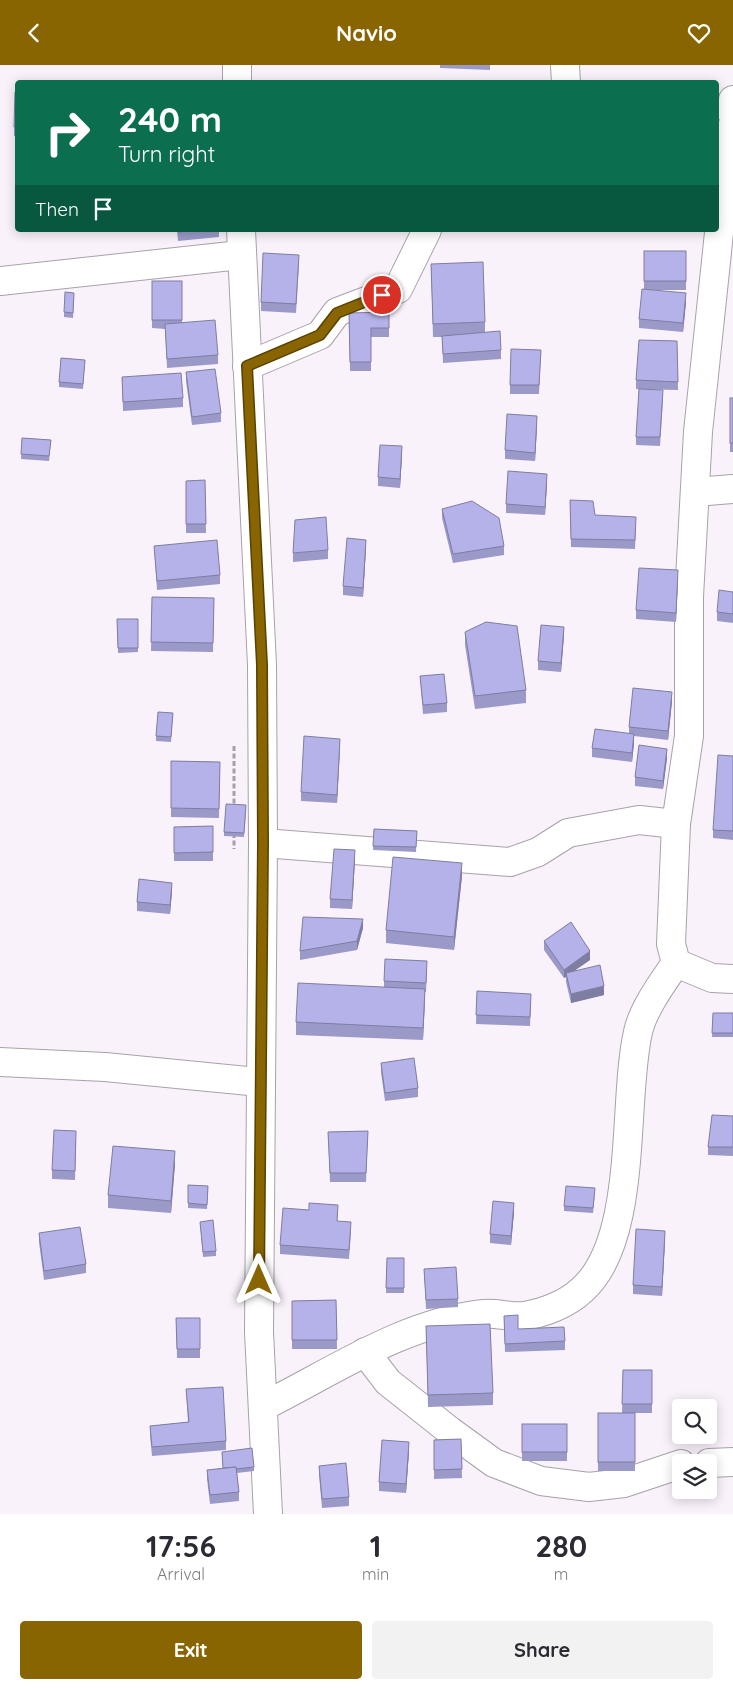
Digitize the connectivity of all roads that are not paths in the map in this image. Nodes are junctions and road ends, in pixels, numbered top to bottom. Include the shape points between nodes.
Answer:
1 (237, 65) edge
2 (565, 65) edge
3 (237, 80) edge
4 (566, 80) edge
5 (733, 100) edge
6 (241, 232) edge
7 (427, 232) edge
8 (231, 256) dead end
9 (0, 281) edge
10 (247, 366) junction
11 (733, 489) edge
12 (696, 492) junction
13 (676, 824) junction
14 (263, 843) junction
15 (676, 963) junction
16 (733, 979) edge
17 (0, 1062) edge
18 (259, 1081) junction
19 (365, 1352) junction
20 (264, 1406) junction
21 (733, 1462) edge
22 (717, 1463) edge
23 (672, 1466) edge
24 (268, 1514) edge

1 - 3 street
2 - 4 street
5 - 12 street via 698,432
6 - 10 street
7 - 10 street via 398,289 337,313 320,335
8 - 9 street
10 - 14 street via 262,665
11 - 12 street
12 - 13 street via 689,597 689,736
13 - 14 street via 639,821 568,833 538,852 510,862
13 - 15 street via 671,944
14 - 18 street
15 - 16 street via 712,978
15 - 19 street via 658,989 638,1031 619,1210 605,1258 597,1273 582,1291 554,1308 523,1316 484,1313 452,1319 404,1334
17 - 18 street via 104,1067
18 - 20 street via 259,1332
19 - 20 street
19 - 23 street via 388,1382 450,1431 494,1463 541,1481 589,1487 624,1483
20 - 24 street
21 - 22 street

